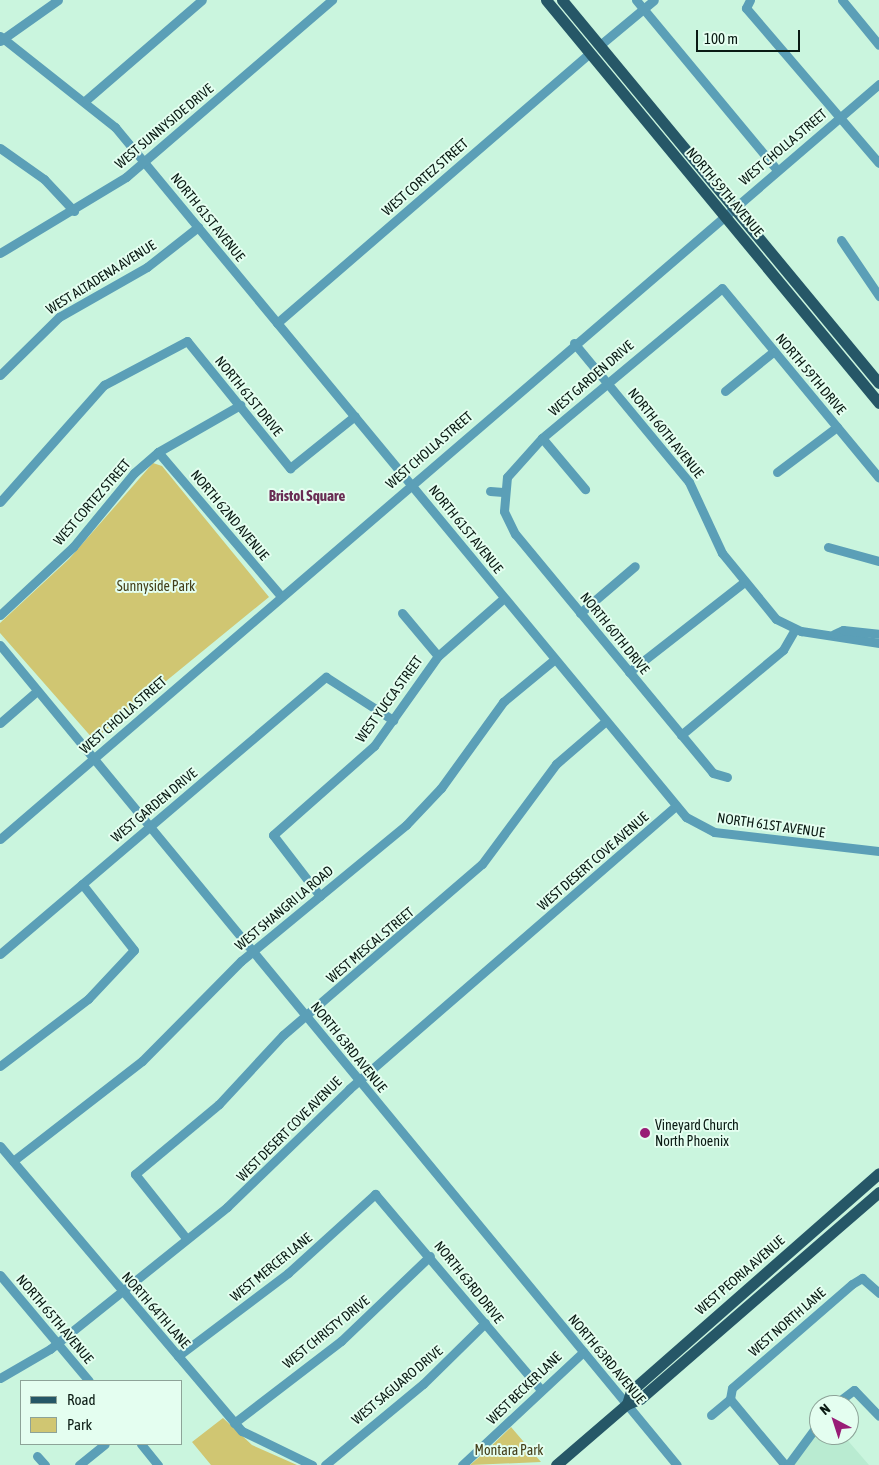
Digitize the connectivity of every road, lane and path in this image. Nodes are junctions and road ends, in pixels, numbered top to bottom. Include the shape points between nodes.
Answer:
1 (58, 0) edge
2 (202, 0) edge
3 (332, 0) edge
4 (546, 0) edge
5 (562, 0) edge
6 (636, 0) edge
7 (654, 0) edge
8 (842, 0) edge
9 (748, 4) edge
10 (643, 8) junction
11 (1, 39) edge
12 (879, 44) edge
13 (600, 45) junction
14 (590, 53) junction
15 (879, 84) edge
16 (86, 100) junction
17 (838, 119) junction
18 (0, 148) edge
19 (144, 161) junction
20 (879, 163) edge
21 (777, 170) junction
22 (733, 206) junction
23 (74, 211) junction
24 (724, 214) junction
25 (198, 227) junction
26 (841, 240) dead end
27 (0, 253) edge
28 (722, 288) joint
29 (879, 296) edge
30 (278, 323) junction
31 (574, 343) junction
32 (774, 351) junction
33 (0, 375) edge
34 (607, 382) junction
35 (879, 383) edge
36 (725, 391) dead end
37 (879, 403) edge
38 (240, 405) junction
39 (355, 416) junction
40 (838, 427) junction
41 (542, 438) junction
42 (158, 452) junction
43 (777, 472) dead end
44 (879, 478) edge
45 (411, 484) junction
46 (585, 489) dead end
47 (490, 491) dead end
48 (503, 492) junction
49 (0, 502) edge
50 (828, 548) dead end
51 (879, 561) edge
52 (635, 566) dead end
53 (744, 582) junction
54 (280, 596) junction
55 (504, 598) junction
56 (402, 613) dead end
57 (580, 613) junction
58 (0, 615) edge
59 (795, 629) junction
60 (834, 634) junction
61 (879, 634) edge
62 (879, 642) edge
63 (0, 645) edge
64 (438, 656) junction
65 (556, 659) junction
66 (629, 672) junction
67 (38, 691) junction
68 (393, 720) junction
69 (606, 721) junction
70 (0, 723) edge
71 (681, 735) junction
72 (94, 758) junction
73 (727, 777) dead end
74 (676, 806) junction
75 (150, 826) junction
76 (0, 839) edge
77 (879, 851) edge
78 (82, 884) junction
79 (320, 896) junction
80 (253, 952) junction
81 (0, 954) edge
82 (306, 1016) junction
83 (0, 1066) edge
84 (359, 1080) junction
85 (0, 1146) edge
86 (13, 1162) junction
87 (879, 1173) edge
88 (879, 1192) edge
89 (375, 1194) joint
90 (853, 1196) junction
91 (186, 1238) junction
92 (430, 1256) junction
93 (798, 1263) junction
94 (0, 1274) edge
95 (120, 1289) junction
96 (879, 1294) edge
97 (485, 1323) junction
98 (57, 1343) junction
99 (583, 1352) junction
100 (178, 1356) junction
101 (0, 1378) edge
102 (88, 1380) edge
103 (541, 1390) junction
104 (847, 1395) edge
105 (859, 1395) edge
106 (859, 1395) edge
107 (730, 1399) junction
108 (627, 1404) junction
109 (711, 1416) dead end
110 (879, 1416) edge
111 (234, 1422) junction
112 (809, 1436) edge
113 (104, 1445) edge
114 (142, 1445) edge
115 (37, 1456) dead end
116 (562, 1463) edge
117 (45, 1465) edge
118 (79, 1465) edge
119 (158, 1465) edge
120 (312, 1465) edge
121 (325, 1465) edge
122 (462, 1465) edge
123 (677, 1465) edge
124 (787, 1465) edge

1 - 11 street
2 - 16 street
3 - 19 street, WEST SUNNYSIDE DRIVE
4 - 14 main road, NORTH 59TH AVENUE
5 - 13 main road, NORTH 59TH AVENUE
6 - 10 street
7 - 10 street
8 - 12 street
9 - 17 street
10 - 13 street
10 - 21 street
11 - 16 street, NORTH 61ST AVENUE via 25,60
13 - 22 main road, NORTH 59TH AVENUE
14 - 24 main road, NORTH 59TH AVENUE
14 - 30 street, WEST CORTEZ STREET
15 - 17 street, WEST CHOLLA STREET
16 - 19 street, NORTH 61ST AVENUE
17 - 20 street
17 - 21 street, WEST CHOLLA STREET
18 - 23 street via 44,179
19 - 23 street, WEST SUNNYSIDE DRIVE
19 - 25 street, NORTH 61ST AVENUE
21 - 22 street, WEST CHOLLA STREET
22 - 24 street, WEST CHOLLA STREET
22 - 35 main road, NORTH 59TH AVENUE
23 - 27 street, WEST SUNNYSIDE DRIVE via 29,232
24 - 31 street, WEST CHOLLA STREET
24 - 37 main road, NORTH 59TH AVENUE
25 - 30 street, NORTH 61ST AVENUE
25 - 33 street, WEST ALTADENA AVENUE via 147,267 59,317
26 - 29 street
28 - 32 street, NORTH 59TH DRIVE
28 - 34 street, WEST GARDEN DRIVE
30 - 39 street, NORTH 61ST AVENUE
31 - 34 street, NORTH 60TH AVENUE
31 - 45 street, WEST CHOLLA STREET
32 - 36 street
32 - 40 street, NORTH 59TH DRIVE
34 - 41 street, WEST GARDEN DRIVE
34 - 53 street, NORTH 60TH AVENUE via 689,482 722,552
38 - 39 street, NORTH 61ST DRIVE via 290,468
38 - 42 street, WEST CORTEZ STREET
38 - 49 street, NORTH 61ST DRIVE via 186,342 104,385
39 - 45 street, NORTH 61ST AVENUE
40 - 43 street
40 - 44 street, NORTH 59TH DRIVE
41 - 46 street
41 - 48 street, WEST GARDEN DRIVE via 513,467
42 - 54 street, NORTH 62ND AVENUE
42 - 58 street, WEST CORTEZ STREET via 73,547
45 - 54 street, WEST CHOLLA STREET
45 - 55 street, NORTH 61ST AVENUE
47 - 48 street
48 - 57 street, NORTH 60TH DRIVE via 504,511 515,534
50 - 51 street
52 - 57 street
53 - 59 street, NORTH 60TH AVENUE via 776,619
53 - 66 street
54 - 72 street, WEST CHOLLA STREET
55 - 64 street, WEST YUCCA STREET
55 - 65 street, NORTH 61ST AVENUE
56 - 64 street
57 - 66 street, NORTH 60TH DRIVE
59 - 60 street, NORTH 60TH AVENUE
59 - 71 street via 775,658
60 - 61 street, NORTH 60TH AVENUE via 842,630
60 - 62 street, NORTH 60TH AVENUE
63 - 67 street, NORTH 63RD AVENUE
64 - 68 street, WEST YUCCA STREET
65 - 69 street, NORTH 61ST AVENUE
65 - 79 street, WEST SHANGRI LA ROAD via 503,702 441,788 406,825
66 - 71 street, NORTH 60TH DRIVE
67 - 70 street
67 - 72 street, NORTH 63RD AVENUE
68 - 75 street, WEST GARDEN DRIVE via 326,677
68 - 79 street, WEST YUCCA STREET via 361,759 273,835
69 - 74 street, NORTH 61ST AVENUE
69 - 82 street, WEST MESCAL STREET via 556,764 482,864
71 - 73 street, NORTH 60TH DRIVE via 713,772
72 - 75 street, NORTH 63RD AVENUE
72 - 76 street, WEST CHOLLA STREET
74 - 77 street, NORTH 61ST AVENUE via 693,823 714,832
74 - 84 street, WEST DESERT COVE AVENUE
75 - 78 street, WEST GARDEN DRIVE
75 - 80 street, NORTH 63RD AVENUE
78 - 81 street, WEST GARDEN DRIVE
78 - 83 street via 134,950 88,999
79 - 80 street, WEST SHANGRI LA ROAD
80 - 82 street, NORTH 63RD AVENUE
80 - 86 street, WEST SHANGRI LA ROAD via 142,1061
82 - 84 street, NORTH 63RD AVENUE
82 - 91 street, WEST MESCAL STREET via 219,1104 135,1174
84 - 91 street, WEST DESERT COVE AVENUE via 267,1173
84 - 99 street, NORTH 63RD AVENUE
85 - 86 street, NORTH 64TH LANE
86 - 95 street, NORTH 64TH LANE
87 - 90 main road, WEST PEORIA AVENUE
88 - 93 main road, WEST PEORIA AVENUE
89 - 92 street, NORTH 63RD DRIVE
89 - 100 street, WEST MERCER LANE via 288,1273
90 - 93 main road via 853,1207 810,1244
90 - 108 main road, WEST PEORIA AVENUE via 631,1391
91 - 95 street, WEST DESERT COVE AVENUE
92 - 97 street, NORTH 63RD DRIVE
92 - 111 street, WEST CHRISTY DRIVE via 341,1341
93 - 108 main road, WEST PEORIA AVENUE via 640,1400
94 - 98 street, NORTH 65TH AVENUE
95 - 98 street, WEST DESERT COVE AVENUE
95 - 100 street, NORTH 64TH LANE
96 - 107 street, WEST NORTH LANE via 862,1278 732,1388
97 - 103 street, NORTH 63RD DRIVE
97 - 121 street, WEST SAGUARO DRIVE via 423,1384
98 - 101 street, WEST DESERT COVE AVENUE
98 - 102 street, NORTH 65TH AVENUE
99 - 103 street, WEST BECKER LANE
99 - 108 street, NORTH 63RD AVENUE
100 - 111 street, NORTH 64TH LANE
103 - 122 street, WEST BECKER LANE
104 - 105 street via 854,1390
106 - 110 street
107 - 109 street
107 - 124 street
108 - 116 main road, WEST PEORIA AVENUE
108 - 123 street, NORTH 63RD AVENUE
111 - 120 street, NORTH 64TH LANE via 251,1438
112 - 124 street
113 - 118 street
114 - 119 street
115 - 117 street

